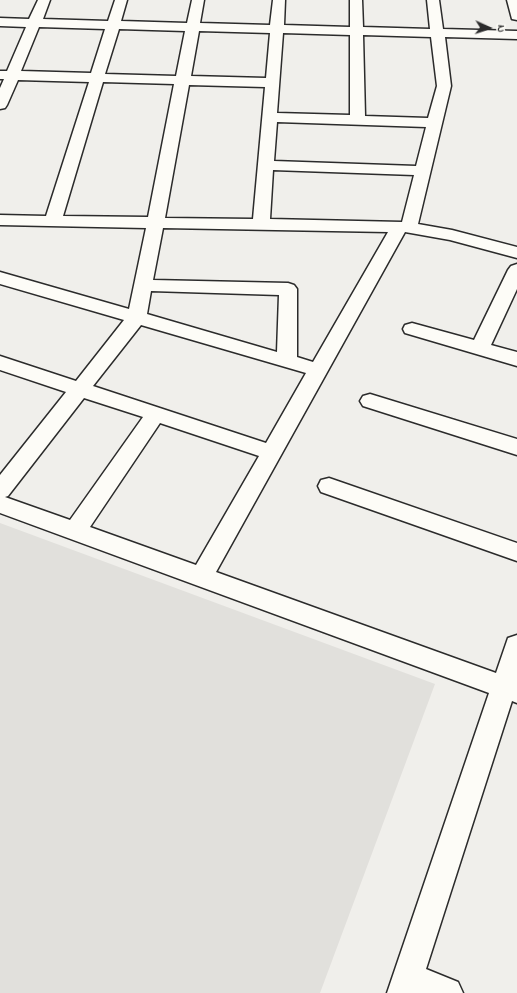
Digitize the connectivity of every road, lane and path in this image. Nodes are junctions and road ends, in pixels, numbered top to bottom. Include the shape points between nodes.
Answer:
1 (44, 0) edge
2 (121, 0) edge
3 (198, 0) edge
4 (279, 0) edge
5 (356, 0) edge
6 (433, 0) edge
7 (513, 0) edge
8 (517, 16) edge
9 (0, 22) edge
10 (34, 23) junction
11 (114, 25) junction
12 (193, 27) junction
13 (277, 29) junction
14 (357, 31) junction
15 (437, 33) junction
16 (517, 35) edge
17 (6, 75) edge
18 (97, 78) junction
19 (183, 80) junction
20 (273, 83) junction
21 (0, 105) edge
22 (270, 117) junction
23 (358, 120) junction
24 (435, 123) junction
25 (266, 166) junction
26 (423, 171) junction
27 (0, 220) edge
28 (53, 220) junction
29 (155, 222) junction
30 (261, 225) junction
31 (404, 227) junction
32 (517, 253) edge
33 (517, 270) edge
34 (0, 278) edge
35 (143, 285) junction
36 (137, 317) junction
37 (412, 329) dead end
38 (480, 349) junction
39 (517, 359) edge
40 (287, 361) junction
41 (0, 363) edge
42 (318, 370) junction
43 (80, 390) junction
44 (370, 401) dead end
45 (156, 414) junction
46 (517, 447) edge
47 (271, 452) junction
48 (329, 486) dead end
49 (0, 490) edge
50 (0, 504) edge
51 (75, 532) junction
52 (517, 552) edge
53 (201, 577) junction
54 (517, 646) edge
55 (510, 689) edge
56 (405, 985) edge
57 (447, 993) edge

1 - 10 street
2 - 11 street
3 - 12 street
4 - 13 street
5 - 14 street
6 - 15 street
7 - 8 street
9 - 10 street
10 - 11 street
10 - 17 street
11 - 12 street
11 - 18 street
12 - 13 street
12 - 19 street
13 - 14 street
13 - 20 street
14 - 15 street
14 - 23 street
15 - 16 street
15 - 24 street via 444,86
17 - 18 street
17 - 21 street
18 - 19 street
18 - 28 street
19 - 20 street
19 - 29 street
20 - 22 street
22 - 23 street
22 - 25 street
23 - 24 street
24 - 26 street
25 - 26 street
25 - 30 street
26 - 31 street
27 - 28 street
28 - 29 street
29 - 30 street
29 - 35 street
30 - 31 street
31 - 32 street via 452,235
31 - 42 street
33 - 38 street
34 - 36 street
35 - 36 street
35 - 40 street via 288,289
36 - 40 street
36 - 43 street
37 - 38 street
38 - 39 street
40 - 42 street
41 - 43 street
42 - 47 street
43 - 45 street
43 - 49 street
44 - 46 street
45 - 47 street
45 - 51 street
47 - 53 street
48 - 52 street
50 - 51 street
51 - 53 street
53 - 55 street
54 - 55 street
55 - 56 street
56 - 57 street

